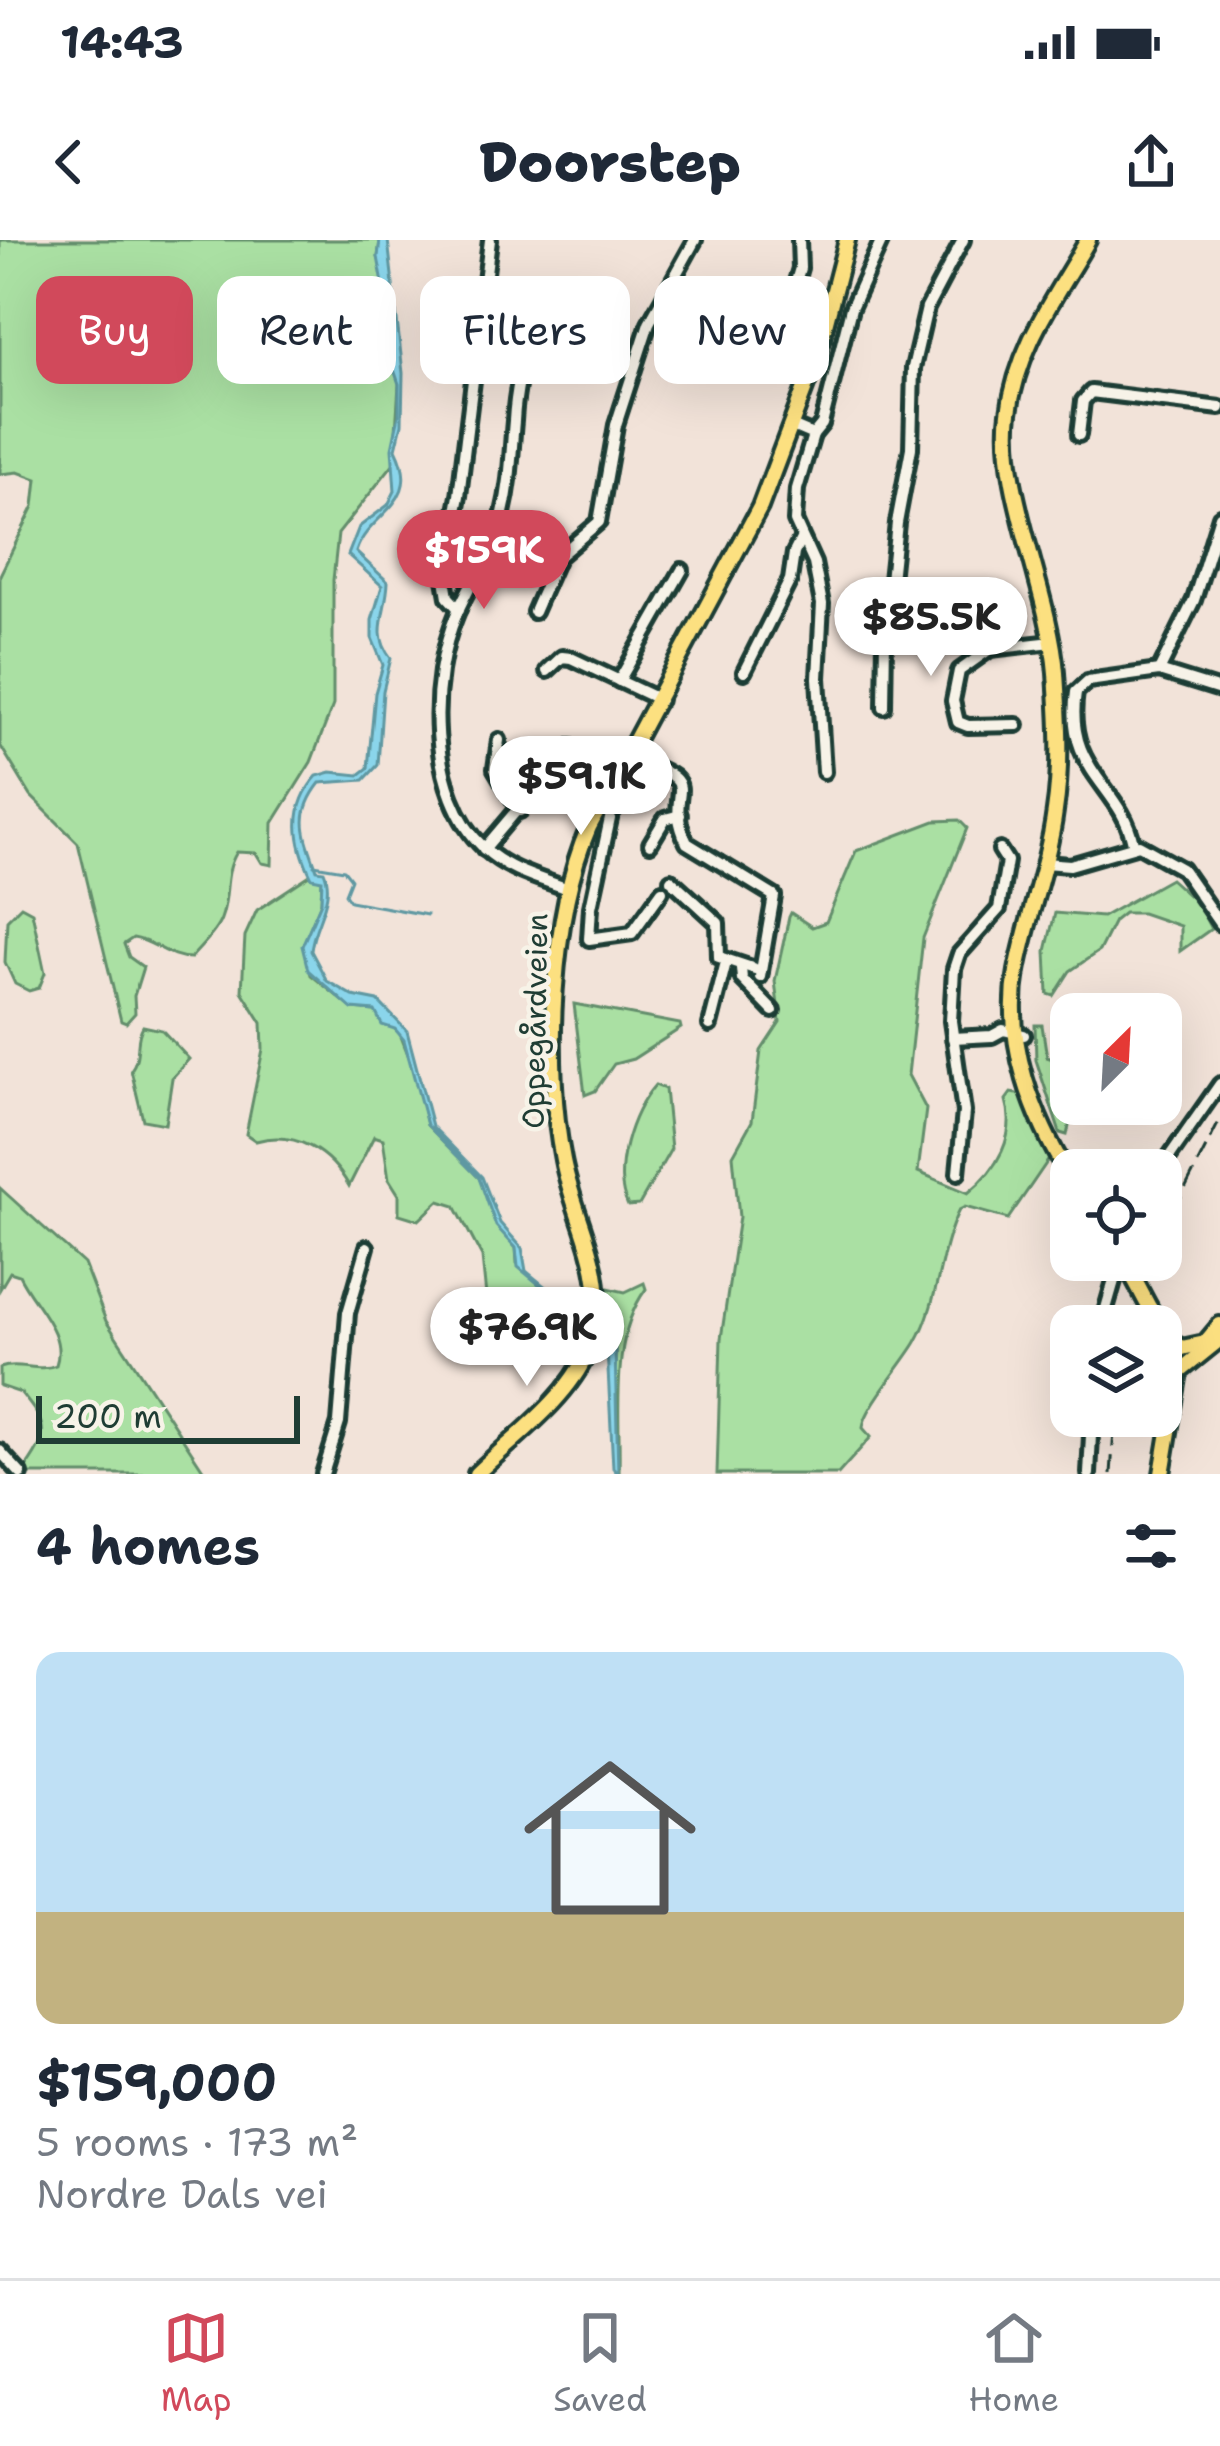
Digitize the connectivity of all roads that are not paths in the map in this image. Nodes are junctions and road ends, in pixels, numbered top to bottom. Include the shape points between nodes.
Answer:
1 (490, 240) edge
2 (694, 240) edge
3 (799, 240) edge
4 (847, 240) edge
5 (882, 240) edge
6 (963, 240) edge
7 (1088, 240) edge
8 (798, 276) edge
9 (519, 384) edge
10 (1220, 408) edge
11 (792, 427) junction
12 (813, 435) junction
13 (1079, 435) dead end
14 (1220, 516) edge
15 (801, 538) junction
16 (682, 569) dead end
17 (459, 609) junction
18 (534, 612) dead end
19 (1053, 642) junction
20 (547, 671) dead end
21 (1159, 671) junction
22 (744, 672) dead end
23 (619, 681) junction
24 (1220, 690) edge
25 (661, 700) junction
26 (884, 707) dead end
27 (1017, 725) dead end
28 (499, 740) dead end
29 (572, 746) dead end
30 (628, 757) junction
31 (650, 764) junction
32 (824, 772) dead end
33 (520, 811) junction
34 (680, 814) junction
35 (1133, 843) junction
36 (650, 844) dead end
37 (484, 849) junction
38 (1000, 850) dead end
39 (1045, 858) junction
40 (671, 880) dead end
41 (566, 888) junction
42 (662, 891) dead end
43 (1220, 924) edge
44 (726, 962) junction
45 (741, 968) junction
46 (773, 1011) dead end
47 (710, 1025) dead end
48 (1019, 1035) junction
49 (953, 1038) junction
50 (1220, 1084) edge
51 (1054, 1149) edge
52 (1175, 1149) edge
53 (958, 1173) dead end
54 (367, 1246) dead end
55 (1220, 1325) edge
56 (1220, 1340) edge
57 (1182, 1344) edge
58 (1182, 1365) edge
59 (1090, 1437) edge
60 (1167, 1437) edge
61 (0, 1451) edge
62 (21, 1474) edge
63 (323, 1474) edge
64 (476, 1474) edge
65 (1089, 1474) edge
66 (1162, 1474) edge

1 - 17 street via 444,573
2 - 18 street via 649,323 616,425 599,522 558,557
3 - 8 street
4 - 11 main road, Oppegårdveien
5 - 12 street via 851,308
6 - 26 street via 927,308 913,368
7 - 19 main road via 1030,340 1008,417
9 - 17 street via 504,508
10 - 13 street via 1091,392
11 - 12 street
11 - 25 main road, Oppegårdveien via 738,554
12 - 15 street via 795,506
14 - 21 street via 1194,600
15 - 22 street via 790,580
15 - 32 street via 822,604
16 - 23 street
17 - 37 street via 440,680 444,771 458,815
19 - 27 street via 990,650 959,671 958,722
19 - 39 main road via 1058,790
20 - 23 street via 571,658
21 - 24 street
21 - 35 street via 1088,681 1075,706 1085,762 1126,819
23 - 25 street
25 - 30 main road, Oppegårdveien
28 - 33 street via 495,769
29 - 33 street
30 - 31 street
30 - 41 main road, Oppegårdveien
31 - 34 street via 680,782
31 - 42 street via 611,814 589,940 632,934
33 - 37 street
34 - 36 street via 665,819
34 - 45 street via 693,848 774,896 760,974
35 - 39 street via 1082,860
35 - 43 street via 1178,865
37 - 41 street
38 - 49 street via 1007,861 999,908 955,962
39 - 48 main road via 1016,980
40 - 44 street via 718,923 716,954
41 - 64 main road, Oppegårdveien via 557,1116 569,1186 593,1253 598,1312 571,1378
44 - 45 street
44 - 47 street
45 - 46 street
48 - 49 street
48 - 51 main road
49 - 53 street via 964,1112
50 - 52 street
54 - 63 street via 348,1312 339,1423
55 - 57 main road via 1205,1343
56 - 58 main road
59 - 65 street
60 - 66 main road
61 - 62 street

